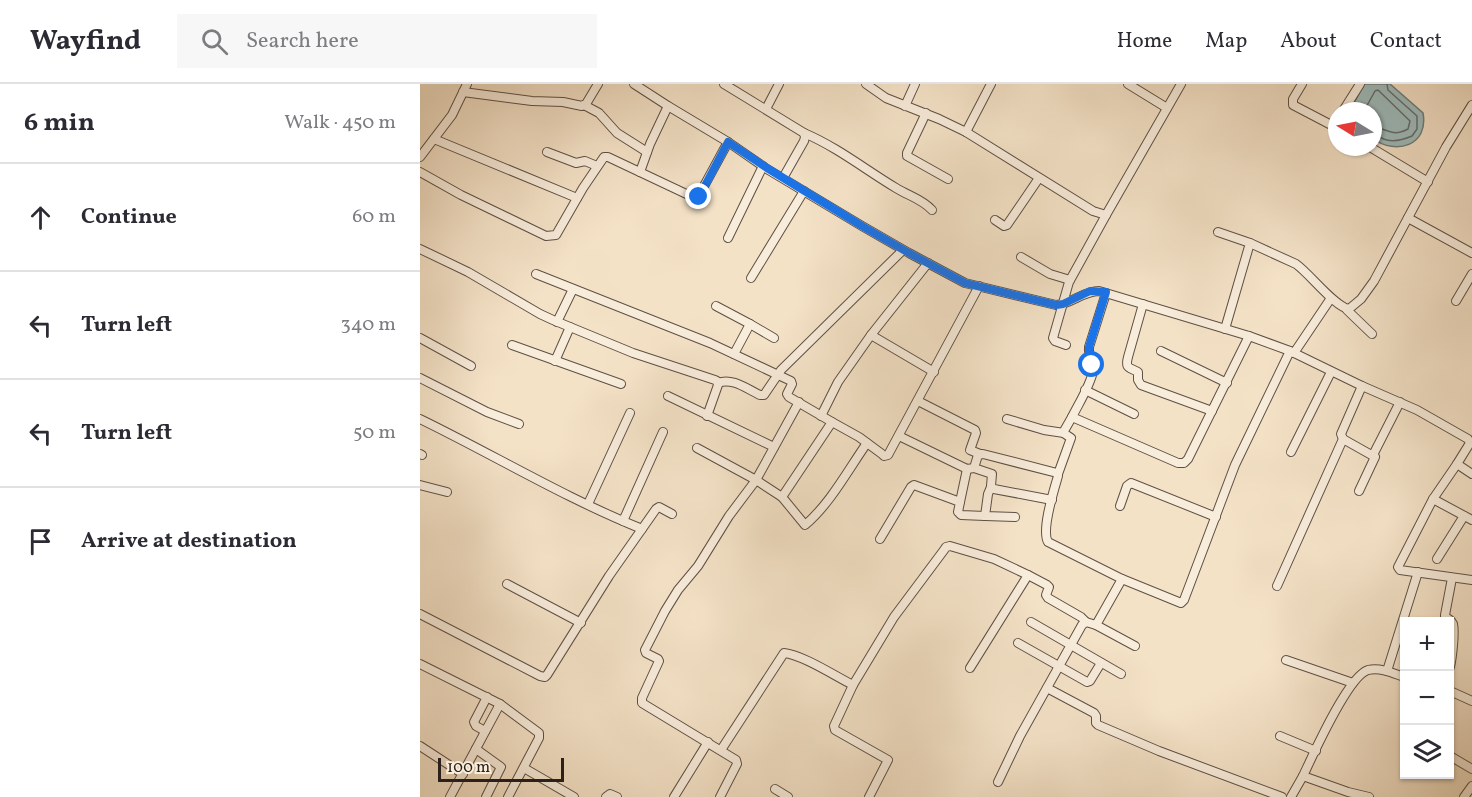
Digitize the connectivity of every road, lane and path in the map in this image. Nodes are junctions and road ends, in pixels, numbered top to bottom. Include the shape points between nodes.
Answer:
1 (598, 84) edge
2 (634, 84) edge
3 (724, 84) edge
4 (779, 84) edge
5 (866, 84) edge
6 (915, 84) edge
7 (991, 84) edge
8 (1128, 84) edge
9 (1181, 84) edge
10 (1301, 84) edge
11 (1359, 84) edge
12 (465, 88) edge
13 (1348, 102) edge
14 (584, 105) junction
15 (1472, 105) edge
16 (668, 106) junction
17 (904, 106) junction
18 (1167, 108) junction
19 (766, 109) junction
20 (926, 113) junction
21 (1328, 121) edge
22 (804, 132) junction
23 (966, 132) junction
24 (434, 139) junction
25 (728, 142) junction
26 (647, 152) junction
27 (546, 153) dead end
28 (1382, 154) edge
29 (420, 157) edge
30 (597, 166) junction
31 (763, 166) junction
32 (420, 172) edge
33 (640, 172) junction
34 (783, 178) junction
35 (1039, 178) junction
36 (948, 179) dead end
37 (1428, 182) junction
38 (804, 191) junction
39 (578, 198) junction
40 (932, 210) dead end
41 (1106, 215) junction
42 (1408, 218) junction
43 (995, 220) dead end
44 (1218, 232) dead end
45 (728, 238) dead end
46 (1250, 243) junction
47 (420, 249) edge
48 (903, 250) junction
49 (1472, 253) edge
50 (1021, 257) dead end
51 (928, 263) junction
52 (536, 274) dead end
53 (1472, 274) edge
54 (751, 278) dead end
55 (1069, 281) junction
56 (979, 286) junction
57 (573, 288) junction
58 (1106, 292) junction
59 (1331, 298) junction
60 (1456, 301) dead end
61 (1064, 302) junction
62 (1143, 303) junction
63 (716, 306) dead end
64 (1347, 310) junction
65 (557, 322) junction
66 (750, 324) junction
67 (570, 327) junction
68 (1225, 329) junction
69 (1372, 334) dead end
70 (871, 335) junction
71 (1249, 336) junction
72 (420, 338) edge
73 (774, 338) dead end
74 (512, 345) dead end
75 (1066, 345) dead end
76 (1161, 351) dead end
77 (1292, 352) junction
78 (734, 354) junction
79 (555, 361) junction
80 (471, 366) dead end
81 (934, 372) junction
82 (1331, 372) junction
83 (777, 373) junction
84 (420, 378) edge
85 (718, 383) junction
86 (1227, 383) junction
87 (621, 384) dead end
88 (1362, 387) junction
89 (1085, 390) junction
90 (668, 396) dead end
91 (918, 401) junction
92 (799, 402) junction
93 (1400, 402) junction
94 (1212, 411) junction
95 (630, 412) dead end
96 (1134, 414) dead end
97 (707, 416) junction
98 (821, 416) junction
99 (1072, 417) junction
100 (420, 419) edge
101 (1006, 419) dead end
102 (832, 423) junction
103 (519, 424) dead end
104 (663, 432) dead end
105 (1064, 432) junction
106 (899, 436) junction
107 (1343, 439) junction
108 (867, 443) junction
109 (774, 447) junction
110 (697, 448) dead end
111 (1292, 452) dead end
112 (980, 454) junction
113 (1373, 455) junction
114 (1457, 464) junction
115 (971, 468) junction
116 (1058, 474) junction
117 (1472, 474) edge
118 (756, 480) junction
119 (420, 486) edge
120 (992, 487) junction
121 (1359, 491) dead end
122 (447, 492) dead end
123 (782, 497) junction
124 (1433, 499) junction
125 (1052, 500) junction
126 (960, 501) junction
127 (588, 504) junction
128 (1120, 506) dead end
129 (672, 514) dead end
130 (985, 516) junction
131 (1015, 517) dead end
132 (1216, 517) junction
133 (1468, 518) edge
134 (623, 521) junction
135 (642, 529) junction
136 (880, 539) dead end
137 (1437, 559) dead end
138 (1418, 572) junction
139 (1028, 575) junction
140 (1471, 577) edge
141 (1452, 578) junction
142 (1122, 579) junction
143 (507, 584) dead end
144 (1277, 586) dead end
145 (420, 614) edge
146 (1445, 617) edge
147 (581, 622) junction
148 (1031, 622) dead end
149 (1086, 622) junction
150 (1096, 625) junction
151 (1018, 643) dead end
152 (1071, 646) junction
153 (1135, 646) dead end
154 (1286, 660) dead end
155 (1101, 663) junction
156 (420, 664) edge
157 (1059, 667) junction
158 (970, 668) dead end
159 (1387, 671) junction
160 (1121, 674) dead end
161 (1400, 676) edge
162 (1353, 683) junction
163 (854, 685) junction
164 (1047, 688) junction
165 (1454, 693) edge
166 (487, 697) junction
167 (1472, 701) edge
168 (500, 704) junction
169 (485, 731) junction
170 (1280, 736) dead end
171 (708, 742) junction
172 (420, 746) edge
173 (476, 749) junction
174 (721, 750) junction
175 (1316, 751) junction
176 (1454, 759) edge
177 (524, 768) junction
178 (1472, 769) edge
179 (463, 774) junction
180 (1303, 776) junction
181 (998, 782) dead end
182 (1472, 786) edge
183 (775, 789) dead end
184 (450, 797) edge
185 (486, 797) edge
186 (508, 797) edge
187 (574, 797) edge
188 (606, 797) edge
189 (617, 797) edge
190 (674, 797) edge
191 (720, 797) edge
192 (788, 797) edge
193 (868, 797) edge
194 (1282, 797) edge
195 (1291, 797) edge
196 (1369, 797) edge
197 (1464, 797) edge

1 - 14 street
2 - 16 street
3 - 19 street
4 - 19 street
5 - 17 street
6 - 17 street
7 - 23 street
8 - 18 street
9 - 18 street
10 - 21 street via 1293,105
11 - 13 street
12 - 14 street via 532,101
12 - 24 street
14 - 26 street
15 - 37 street
16 - 25 street
16 - 26 street
17 - 20 street
18 - 41 street
19 - 22 street
20 - 23 street
20 - 36 street via 907,156
22 - 34 street via 806,137
22 - 40 street
23 - 35 street
24 - 29 street
24 - 39 street
25 - 31 street
25 - 33 street via 698,199
26 - 33 street
27 - 30 street
28 - 37 street
30 - 33 street via 606,157
30 - 39 street
31 - 34 street
31 - 45 street
32 - 39 street via 546,236 556,235
34 - 38 street
35 - 41 street
35 - 43 street via 1007,225
37 - 42 street
38 - 48 street
38 - 54 street
41 - 55 street
42 - 49 street
42 - 64 street via 1374,281
44 - 46 street
46 - 59 street via 1296,264
46 - 68 street
47 - 65 street
48 - 51 street
48 - 83 street
50 - 55 street
51 - 56 street via 965,283
51 - 70 street
52 - 57 street
53 - 60 street
55 - 61 street
56 - 61 street via 1056,305
56 - 81 street
57 - 65 street
57 - 78 street
58 - 61 street via 1090,291
58 - 62 street
58 - 89 street via 1088,351 1093,371
59 - 64 street
59 - 77 street
61 - 75 street via 1053,338
62 - 68 street
62 - 94 street via 1128,368 1138,372 1140,385
63 - 66 street
64 - 69 street
65 - 67 street
66 - 73 street
66 - 78 street
67 - 79 street
67 - 85 street
68 - 71 street
70 - 81 street
70 - 98 street via 838,381
71 - 77 street
71 - 86 street
72 - 80 street
74 - 79 street
76 - 86 street
77 - 82 street
77 - 132 street via 1235,465
78 - 83 street
79 - 87 street
81 - 91 street
82 - 88 street
82 - 111 street
83 - 85 street via 764,395 731,381
83 - 92 street via 792,381 788,395
84 - 103 street
85 - 97 street
86 - 94 street
88 - 93 street
88 - 107 street via 1341,434
89 - 96 street
89 - 99 street
90 - 97 street
91 - 106 street
91 - 112 street via 975,430 970,450
92 - 98 street
92 - 109 street
93 - 113 street
93 - 114 street via 1470,440
94 - 99 street via 1182,464
95 - 127 street
97 - 109 street
98 - 102 street
99 - 105 street
100 - 127 street
101 - 105 street
102 - 108 street
102 - 123 street
104 - 134 street
105 - 116 street via 1071,438
106 - 108 street via 891,452 884,456
106 - 115 street
107 - 113 street
107 - 144 street
108 - 123 street via 805,525
109 - 118 street
110 - 118 street
112 - 115 street
112 - 116 street
113 - 121 street via 1376,458
114 - 117 street
114 - 124 street
115 - 120 street via 992,474
115 - 126 street
116 - 125 street
118 - 123 street
118 - 171 street via 674,597 645,650 659,661 642,703
119 - 122 street
120 - 125 street
120 - 130 street
124 - 133 street
124 - 138 street via 1398,567
125 - 142 street via 1045,534 1048,542
126 - 130 street via 959,513
126 - 136 street via 912,485
127 - 134 street
128 - 132 street via 1131,483
129 - 135 street via 656,508
130 - 131 street
132 - 142 street via 1183,602
133 - 137 street
134 - 135 street
135 - 147 street
138 - 141 street
138 - 159 street
139 - 149 street via 1049,587 1048,598
139 - 158 street
139 - 163 street via 994,559 946,547 894,618
140 - 141 street
141 - 146 street
142 - 150 street
143 - 147 street
145 - 147 street via 543,677
148 - 152 street
149 - 150 street
149 - 152 street
150 - 153 street
151 - 157 street
152 - 155 street
152 - 157 street
154 - 162 street
155 - 157 street via 1089,682
155 - 160 street
156 - 166 street
157 - 164 street
159 - 161 street
159 - 162 street via 1371,669
162 - 175 street
163 - 174 street via 784,653
163 - 193 street via 834,729 888,760
164 - 181 street
164 - 194 street via 1094,713 1098,725
165 - 167 street
166 - 168 street
166 - 169 street via 474,722
168 - 169 street
168 - 177 street via 539,733
169 - 173 street
170 - 175 street
171 - 174 street
171 - 190 street
172 - 179 street
173 - 179 street
173 - 185 street via 501,767
174 - 191 street via 737,762
175 - 180 street
176 - 178 street
177 - 186 street
177 - 187 street
179 - 184 street
180 - 195 street
180 - 196 street
182 - 197 street
183 - 192 street
188 - 189 street

